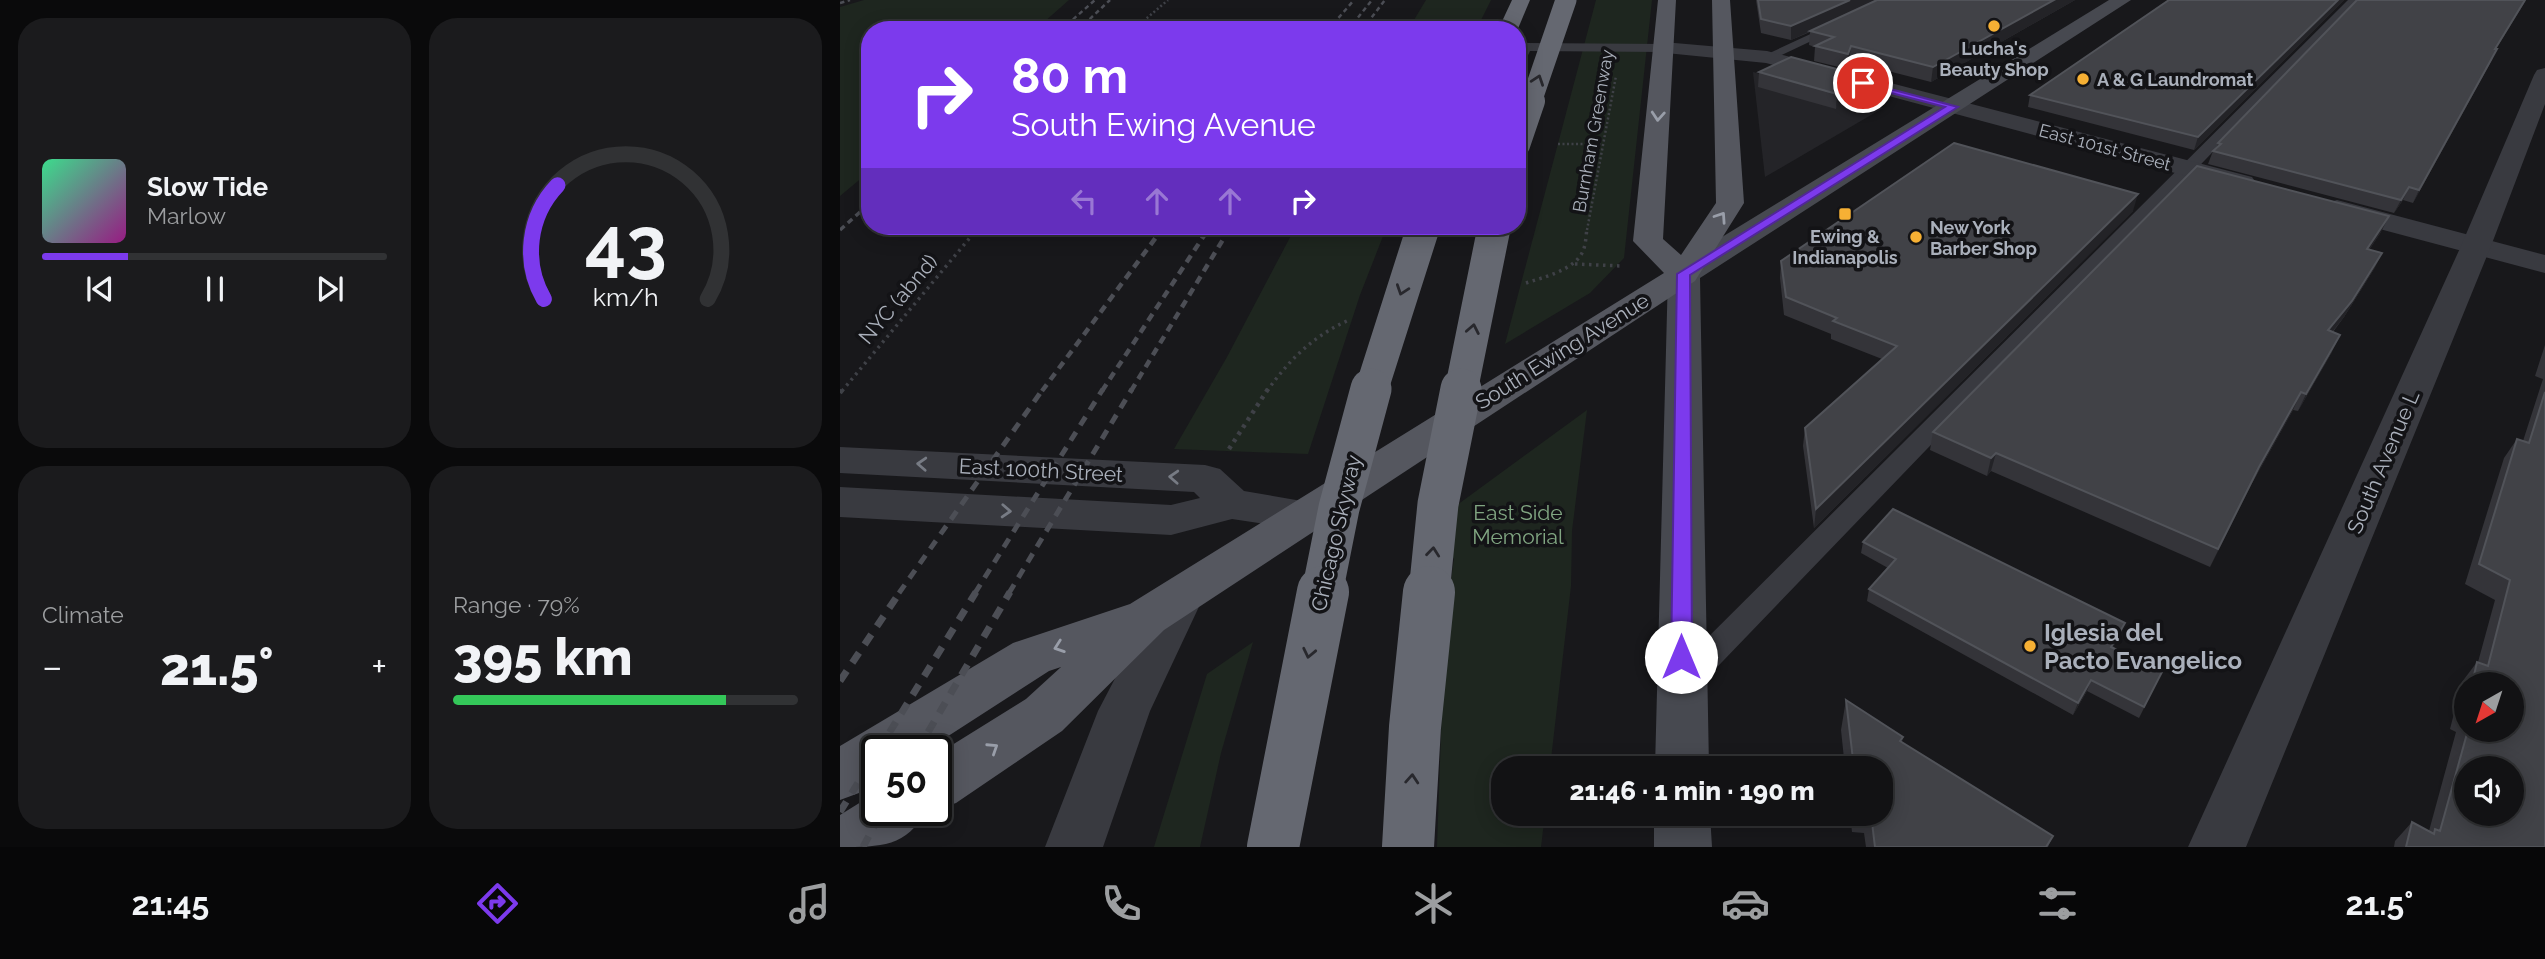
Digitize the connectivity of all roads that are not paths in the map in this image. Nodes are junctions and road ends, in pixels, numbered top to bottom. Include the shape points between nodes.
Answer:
1 (1521, 0) edge
2 (1566, 0) edge
3 (1667, 0) edge
4 (1721, 0) edge
5 (1892, 0) edge
6 (2122, 0) edge
7 (2354, 0) edge
8 (1512, 21) edge
9 (1526, 47) edge
10 (1663, 48) junction
11 (1725, 54) junction
12 (1767, 57) junction
13 (2545, 75) edge
14 (1953, 107) junction
15 (1526, 118) edge
16 (2185, 168) junction
17 (2266, 190) edge
18 (2306, 201) edge
19 (1420, 235) edge
20 (1492, 235) edge
21 (2476, 246) junction
22 (2545, 264) edge
23 (1684, 274) junction
24 (840, 460) edge
25 (840, 502) edge
26 (1232, 504) junction
27 (1304, 515) junction
28 (1164, 607) junction
29 (1681, 684) junction
30 (905, 735) edge
31 (1682, 756) edge
32 (861, 762) edge
33 (840, 775) edge
34 (952, 775) edge
35 (873, 826) edge
36 (1682, 826) edge
37 (841, 847) edge
38 (1074, 847) edge
39 (1273, 847) edge
40 (1408, 847) edge
41 (1682, 847) edge
42 (2217, 847) edge

1 - 8 highway
15 -> 2 highway, bridge
3 - 10 main road
4 - 11 main road
5 - 12 lane
6 - 14 main road, South Ewing Avenue
7 - 16 lane
9 - 10 lane
10 - 11 street, East 101st Street
10 -> 23 main road via 1648,241
11 - 12 street, East 101st Street
23 -> 11 main road via 1730,204
12 - 14 street, East 101st Street
13 - 21 street, South Avenue L
14 - 16 street, East 101st Street
14 - 23 main road, South Ewing Avenue
16 - 17 street, East 101st Street
16 - 29 lane
18 - 21 street
19 -> 39 highway, Chicago Skyway, bridge via 1382,350 1339,508
40 -> 20 highway, bridge via 1438,504
21 - 22 street
21 - 42 street, South Avenue L
23 - 27 main road, South Ewing Avenue
23 - 29 main road
26 -> 24 street, East 100th Street via 1205,479
25 -> 26 street, East 100th Street via 1171,520
26 - 27 street, East 100th Street
27 - 28 main road, South Ewing Avenue
28 -> 30 main road, South Ewing Avenue via 1031,657
34 -> 28 main road, South Ewing Avenue via 1044,715
28 - 38 street
29 - 31 main road
32 - 33 main road, South Ewing Avenue
35 - 37 main road
36 - 41 main road

